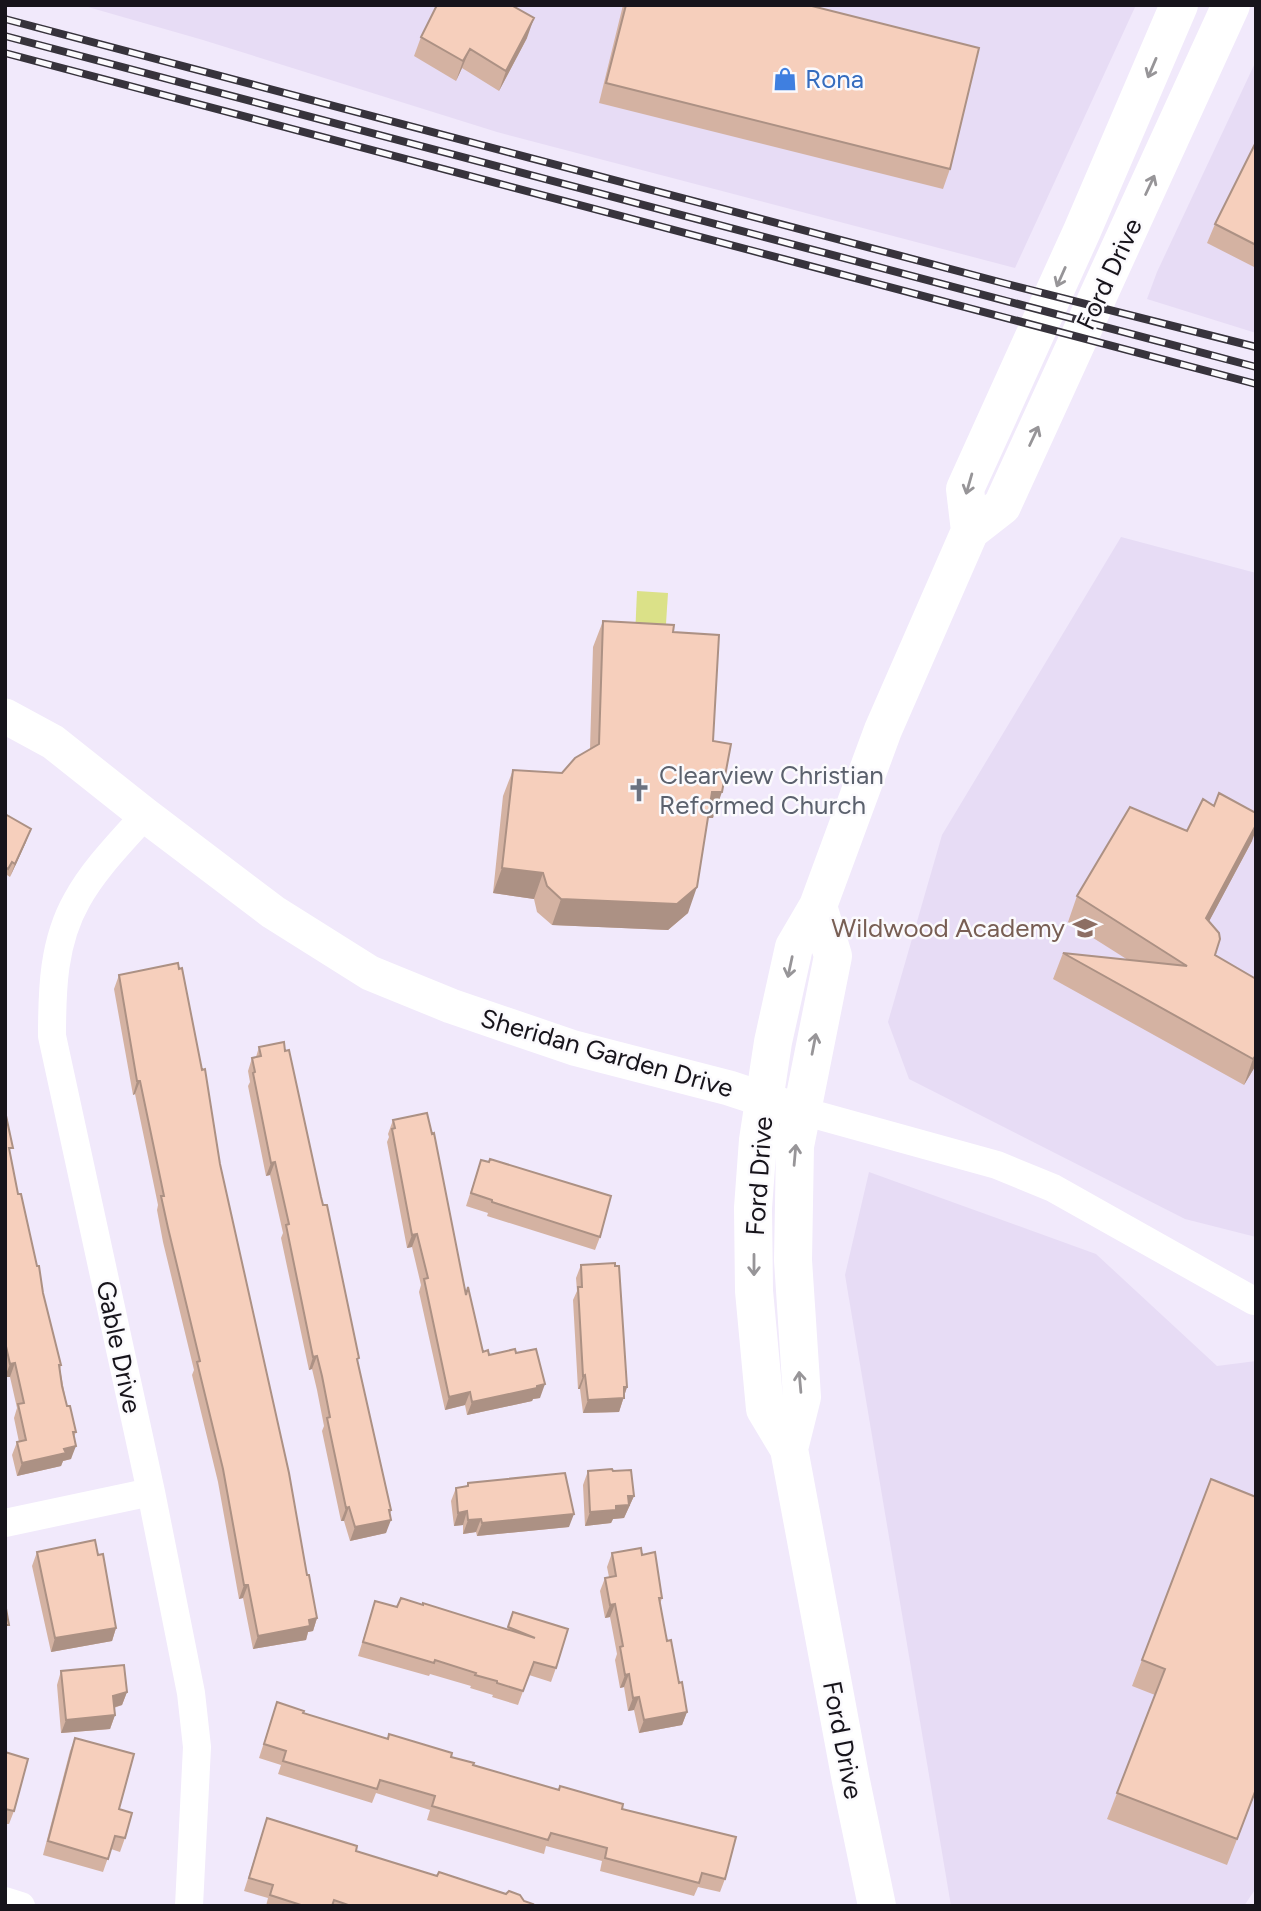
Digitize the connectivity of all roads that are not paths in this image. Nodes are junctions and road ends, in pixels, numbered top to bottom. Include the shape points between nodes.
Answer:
1 (1179, 5) edge
2 (1231, 5) edge
3 (970, 531) junction
4 (5, 716) edge
5 (145, 816) junction
6 (818, 906) junction
7 (764, 1099) junction
8 (802, 1111) junction
9 (1254, 1301) dead end
10 (789, 1449) junction
11 (151, 1492) junction
12 (5, 1523) edge
13 (5, 1901) edge
14 (21, 1906) edge
15 (189, 1906) edge
16 (877, 1906) edge

1 -> 3 main road, Ford Drive via 965,489
3 -> 2 main road, Ford Drive via 1002,506
3 - 6 main road, Ford Drive via 883,730
4 - 5 street, Sheridan Garden Drive via 53,743
5 - 7 street, Sheridan Garden Drive via 273,912 370,973 574,1048
5 - 11 street, Gable Drive via 77,900 59,944 52,1025
6 -> 7 main road, Ford Drive via 794,947
8 -> 6 main road, Ford Drive via 833,956
7 - 8 street, Sheridan Garden Drive
7 -> 10 main road, Ford Drive via 753,1208 754,1291 765,1409
8 - 9 street, Sheridan Garden Drive via 997,1165 1053,1188
10 -> 8 main road, Ford Drive via 802,1397 793,1260 795,1146
10 - 16 main road, Ford Drive
11 - 12 street
11 - 15 street, Gable Drive via 191,1693 197,1747
13 - 14 street

